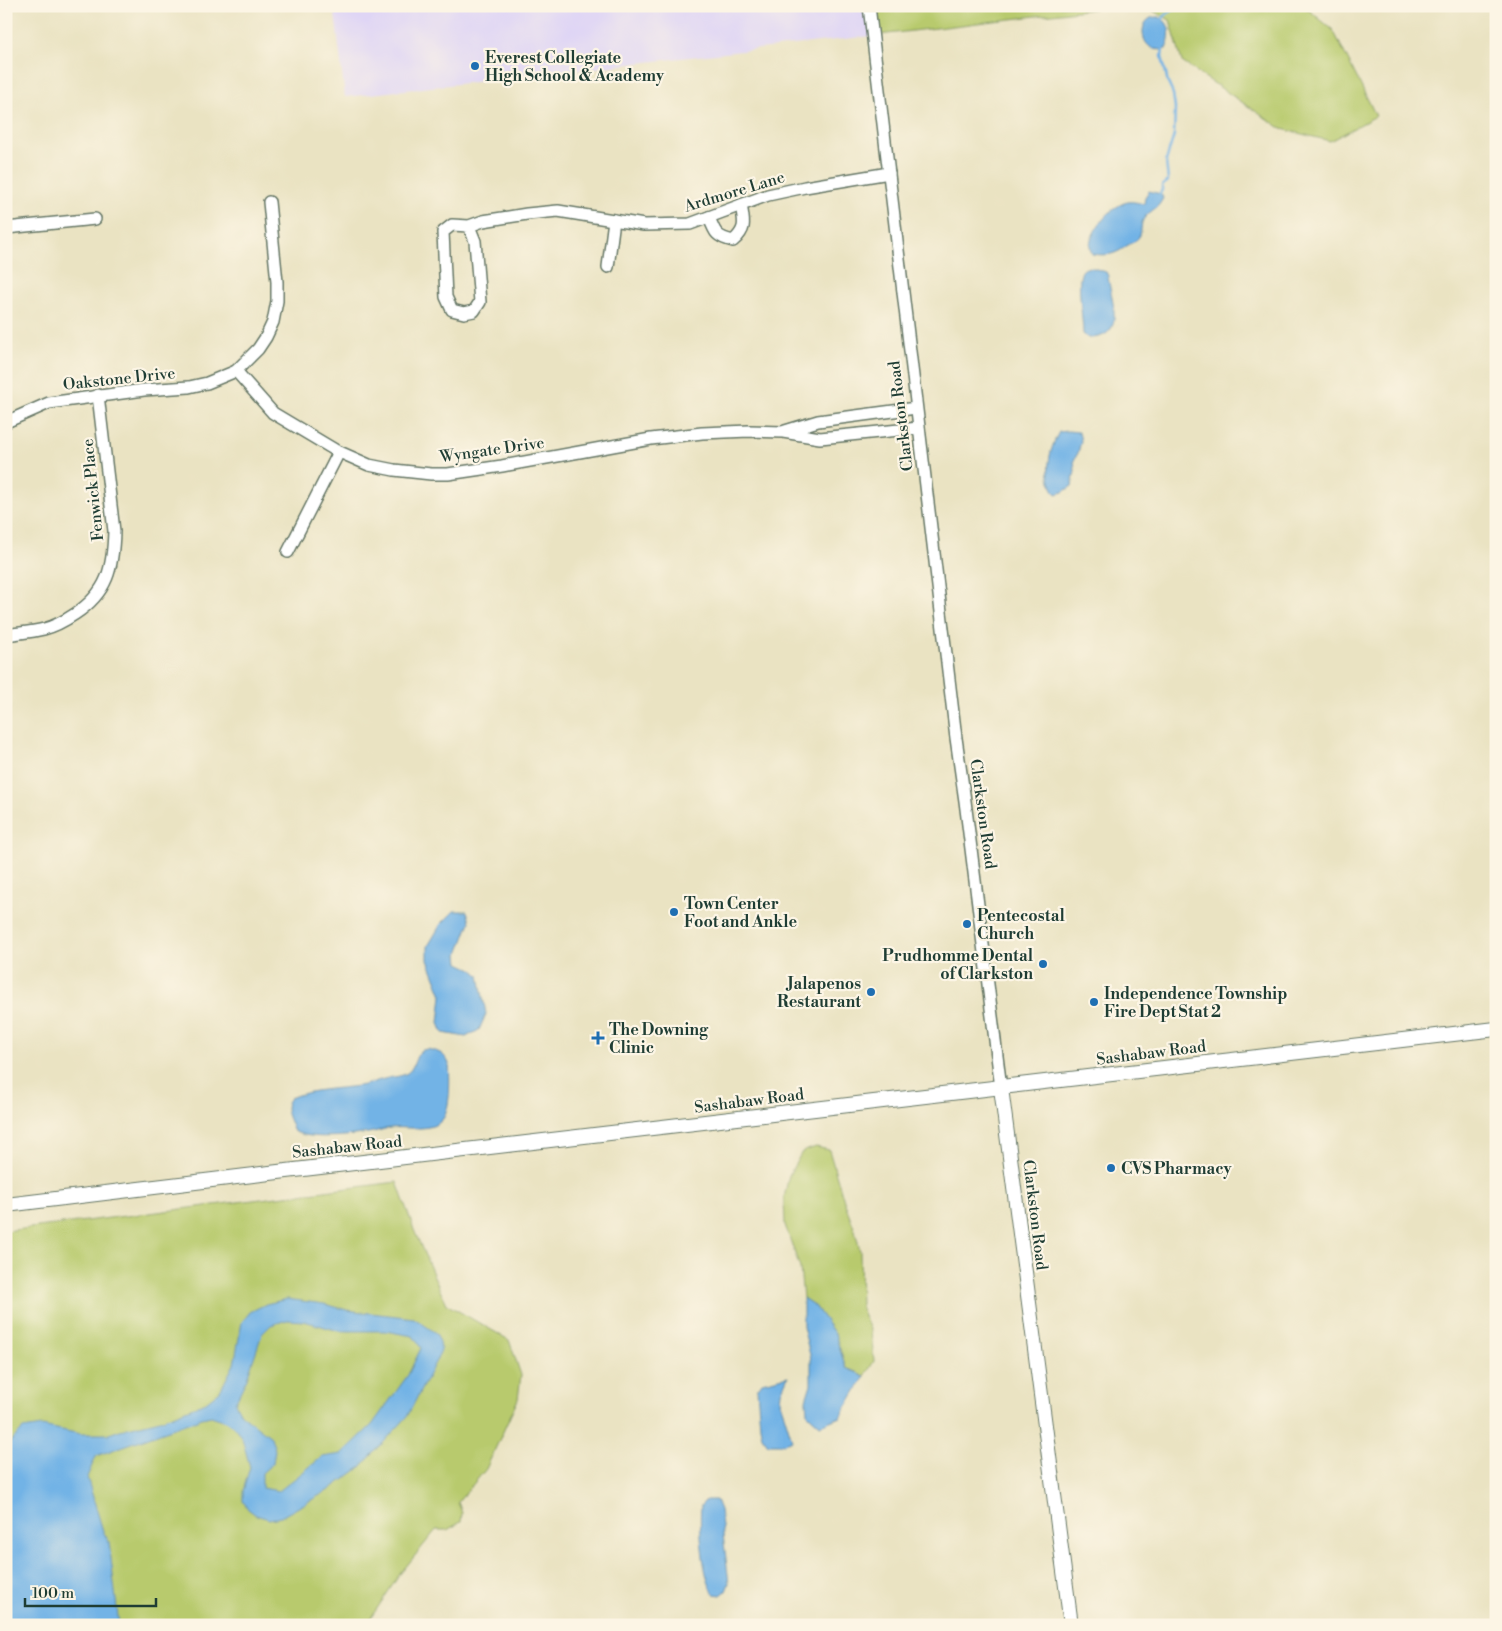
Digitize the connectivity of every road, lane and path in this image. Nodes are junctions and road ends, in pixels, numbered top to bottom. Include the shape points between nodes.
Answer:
1 (869, 6) edge
2 (889, 173) junction
3 (269, 202) dead end
4 (741, 205) junction
5 (709, 217) junction
6 (95, 219) dead end
7 (614, 220) junction
8 (470, 226) junction
9 (6, 228) edge
10 (608, 267) dead end
11 (236, 371) junction
12 (98, 396) junction
13 (916, 408) junction
14 (6, 422) edge
15 (919, 428) junction
16 (783, 432) junction
17 (339, 452) junction
18 (288, 552) dead end
19 (6, 635) edge
20 (1496, 1029) edge
21 (1001, 1088) junction
22 (6, 1205) edge
23 (1071, 1625) edge

1 - 2 street, Clarkston Road
2 - 4 street, Ardmore Lane via 805,187
2 - 13 street, Clarkston Road
3 - 11 street via 277,282 273,322 258,349
4 - 5 street, Ardmore Lane
4 - 5 street via 744,224 733,241 714,232
5 - 7 street, Ardmore Lane via 690,224 644,225
6 - 9 street
7 - 8 street, Ardmore Lane via 558,211 482,221
7 - 10 street
8 - 8 street, Ardmore Lane via 452,225 443,232 446,297 452,310 464,313 474,311 480,302 475,241
11 - 12 street, Oakstone Drive via 189,386
11 - 17 street, Wyngate Drive via 273,413
12 - 14 street, Oakstone Drive via 49,403
12 - 19 street, Fenwick Place via 114,531 114,548 105,584 94,600 65,621 45,629
13 - 15 street, Clarkston Road
13 - 16 street, Wyngate Drive via 818,420
15 - 16 street, Wyngate Drive via 820,438
15 - 21 street, Clarkston Road
16 - 17 street, Wyngate Drive via 677,436 448,474 368,465
17 - 18 street
20 - 21 main road, Sashabaw Road
21 - 22 main road, Sashabaw Road
21 - 23 main road, Clarkston Road

